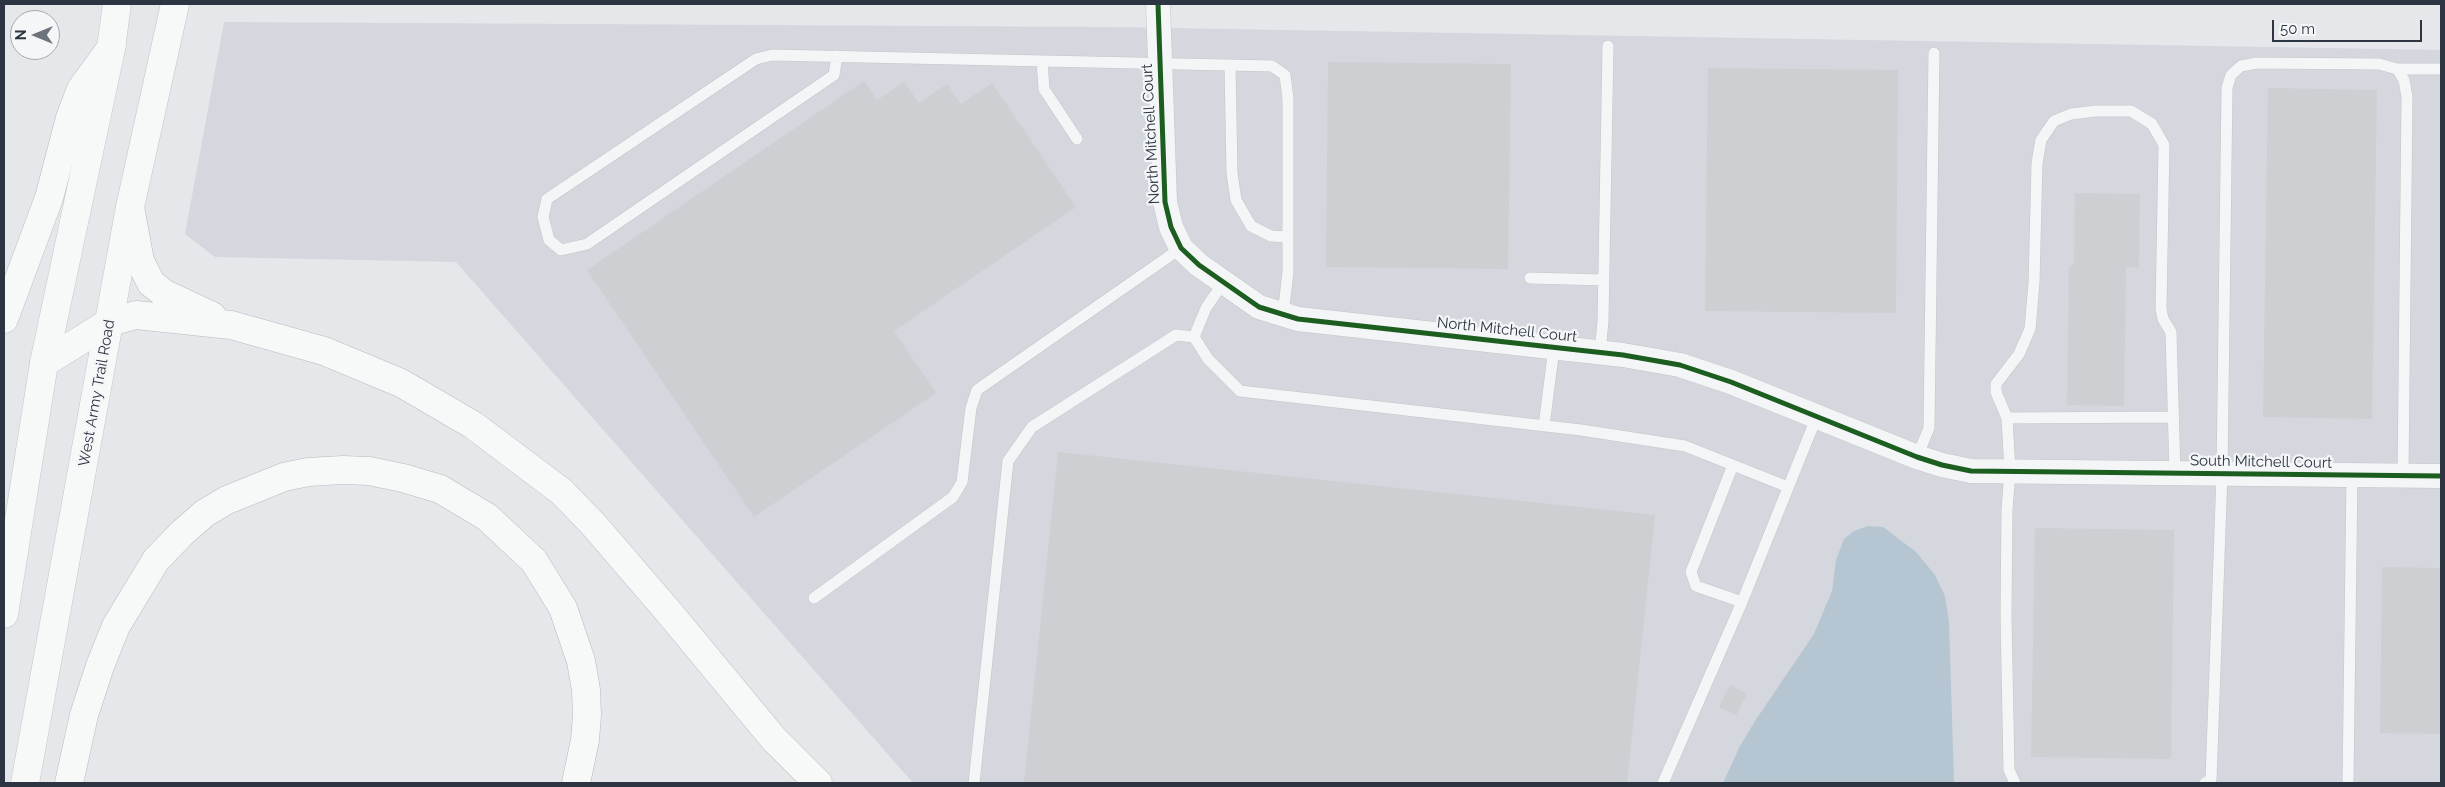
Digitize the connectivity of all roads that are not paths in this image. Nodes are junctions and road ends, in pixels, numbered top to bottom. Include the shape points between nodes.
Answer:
1 (117, 4) edge
2 (122, 4) edge
3 (175, 4) edge
4 (1158, 4) edge
5 (1608, 46) dead end
6 (111, 48) junction
7 (1934, 53) dead end
8 (837, 56) junction
9 (1042, 61) junction
10 (1160, 64) junction
11 (1230, 65) junction
12 (2397, 69) junction
13 (2441, 70) edge
14 (1077, 139) dead end
15 (130, 207) junction
16 (1288, 237) junction
17 (1181, 248) junction
18 (1530, 278) dead end
19 (1604, 280) junction
20 (1223, 283) junction
21 (1283, 315) junction
22 (4, 319) edge
23 (110, 322) junction
24 (231, 325) junction
25 (1194, 337) junction
26 (1554, 348) junction
27 (1600, 353) junction
28 (44, 363) junction
29 (1817, 416) junction
30 (2174, 417) junction
31 (2007, 418) junction
32 (1544, 426) junction
33 (1917, 457) junction
34 (1733, 465) junction
35 (2010, 471) junction
36 (2080, 472) joint
37 (2175, 473) junction
38 (2222, 474) junction
39 (2352, 475) junction
40 (2403, 476) junction
41 (2441, 476) edge
42 (1788, 487) junction
43 (814, 598) dead end
44 (1742, 602) junction
45 (4, 614) edge
46 (25, 783) edge
47 (69, 783) edge
48 (576, 783) edge
49 (818, 783) edge
50 (974, 783) edge
51 (1663, 783) edge
52 (2015, 783) edge
53 (2205, 783) edge
54 (2348, 783) edge

1 - 6 main road
2 - 6 main road
3 - 15 main road, West Army Trail Road
4 - 10 street, North Mitchell Court
5 - 19 lane
6 - 22 main road via 81,89 48,198
6 - 28 main road
7 - 33 lane via 1929,428
8 - 8 lane via 834,75 586,244 561,250 549,240 543,217 547,199 756,59 772,55
8 - 9 lane
9 - 10 lane
9 - 14 lane via 1044,89
10 - 11 lane
10 - 17 street, North Mitchell Court via 1165,202 1171,227
11 - 16 lane via 1232,173 1236,200 1251,226 1270,236
11 - 16 lane via 1272,66 1284,75 1288,99
12 - 13 lane
12 - 38 lane via 2379,64 2257,63 2241,66 2231,75 2226,104
12 - 40 lane via 2404,80 2407,97
15 - 23 main road, West Army Trail Road
15 - 24 main road via 140,260 152,284
16 - 21 lane
17 - 20 street, North Mitchell Court
17 - 43 lane via 978,390 971,408 962,482 953,497
18 - 19 lane
19 - 27 lane
20 - 21 street, North Mitchell Court via 1259,307
20 - 25 lane via 1206,308
21 - 26 street, North Mitchell Court
23 - 24 main road via 136,315
23 - 28 main road
23 - 46 main road, West Army Trail Road
24 - 49 main road via 324,351 401,382 473,425 533,469 562,492 593,524 773,738
25 - 32 lane via 1208,359 1240,391
25 - 50 lane via 1176,335 1032,427 1008,461
26 - 27 street, North Mitchell Court
26 - 32 lane
27 - 29 street, North Mitchell Court via 1680,365
28 - 45 main road
29 - 33 street, North Mitchell Court
29 - 42 lane
30 - 31 lane
30 - 31 lane via 2171,332 2161,309 2164,144 2152,124 2131,111 2096,111 2054,120 2041,140 2037,163 2030,329 2019,354 1996,384
30 - 37 lane
31 - 35 lane
32 - 34 lane via 1685,446
33 - 35 street, North Mitchell Court via 1971,471
34 - 42 lane
34 - 44 lane via 1691,572 1696,586
35 - 36 street, North Mitchell Court
35 - 52 lane via 2006,615 2009,770
36 - 37 street, South Mitchell Court
37 - 38 street, South Mitchell Court
38 - 39 street, South Mitchell Court
38 - 53 lane via 2211,780
39 - 40 street, South Mitchell Court
39 - 54 lane
40 - 41 street, South Mitchell Court
42 - 44 lane
44 - 51 lane
47 - 48 main road via 84,715 100,666 116,626 156,560 205,513 227,500 284,477 343,470 369,471 440,489 487,517 534,561 564,608 581,661 586,690 586,723

